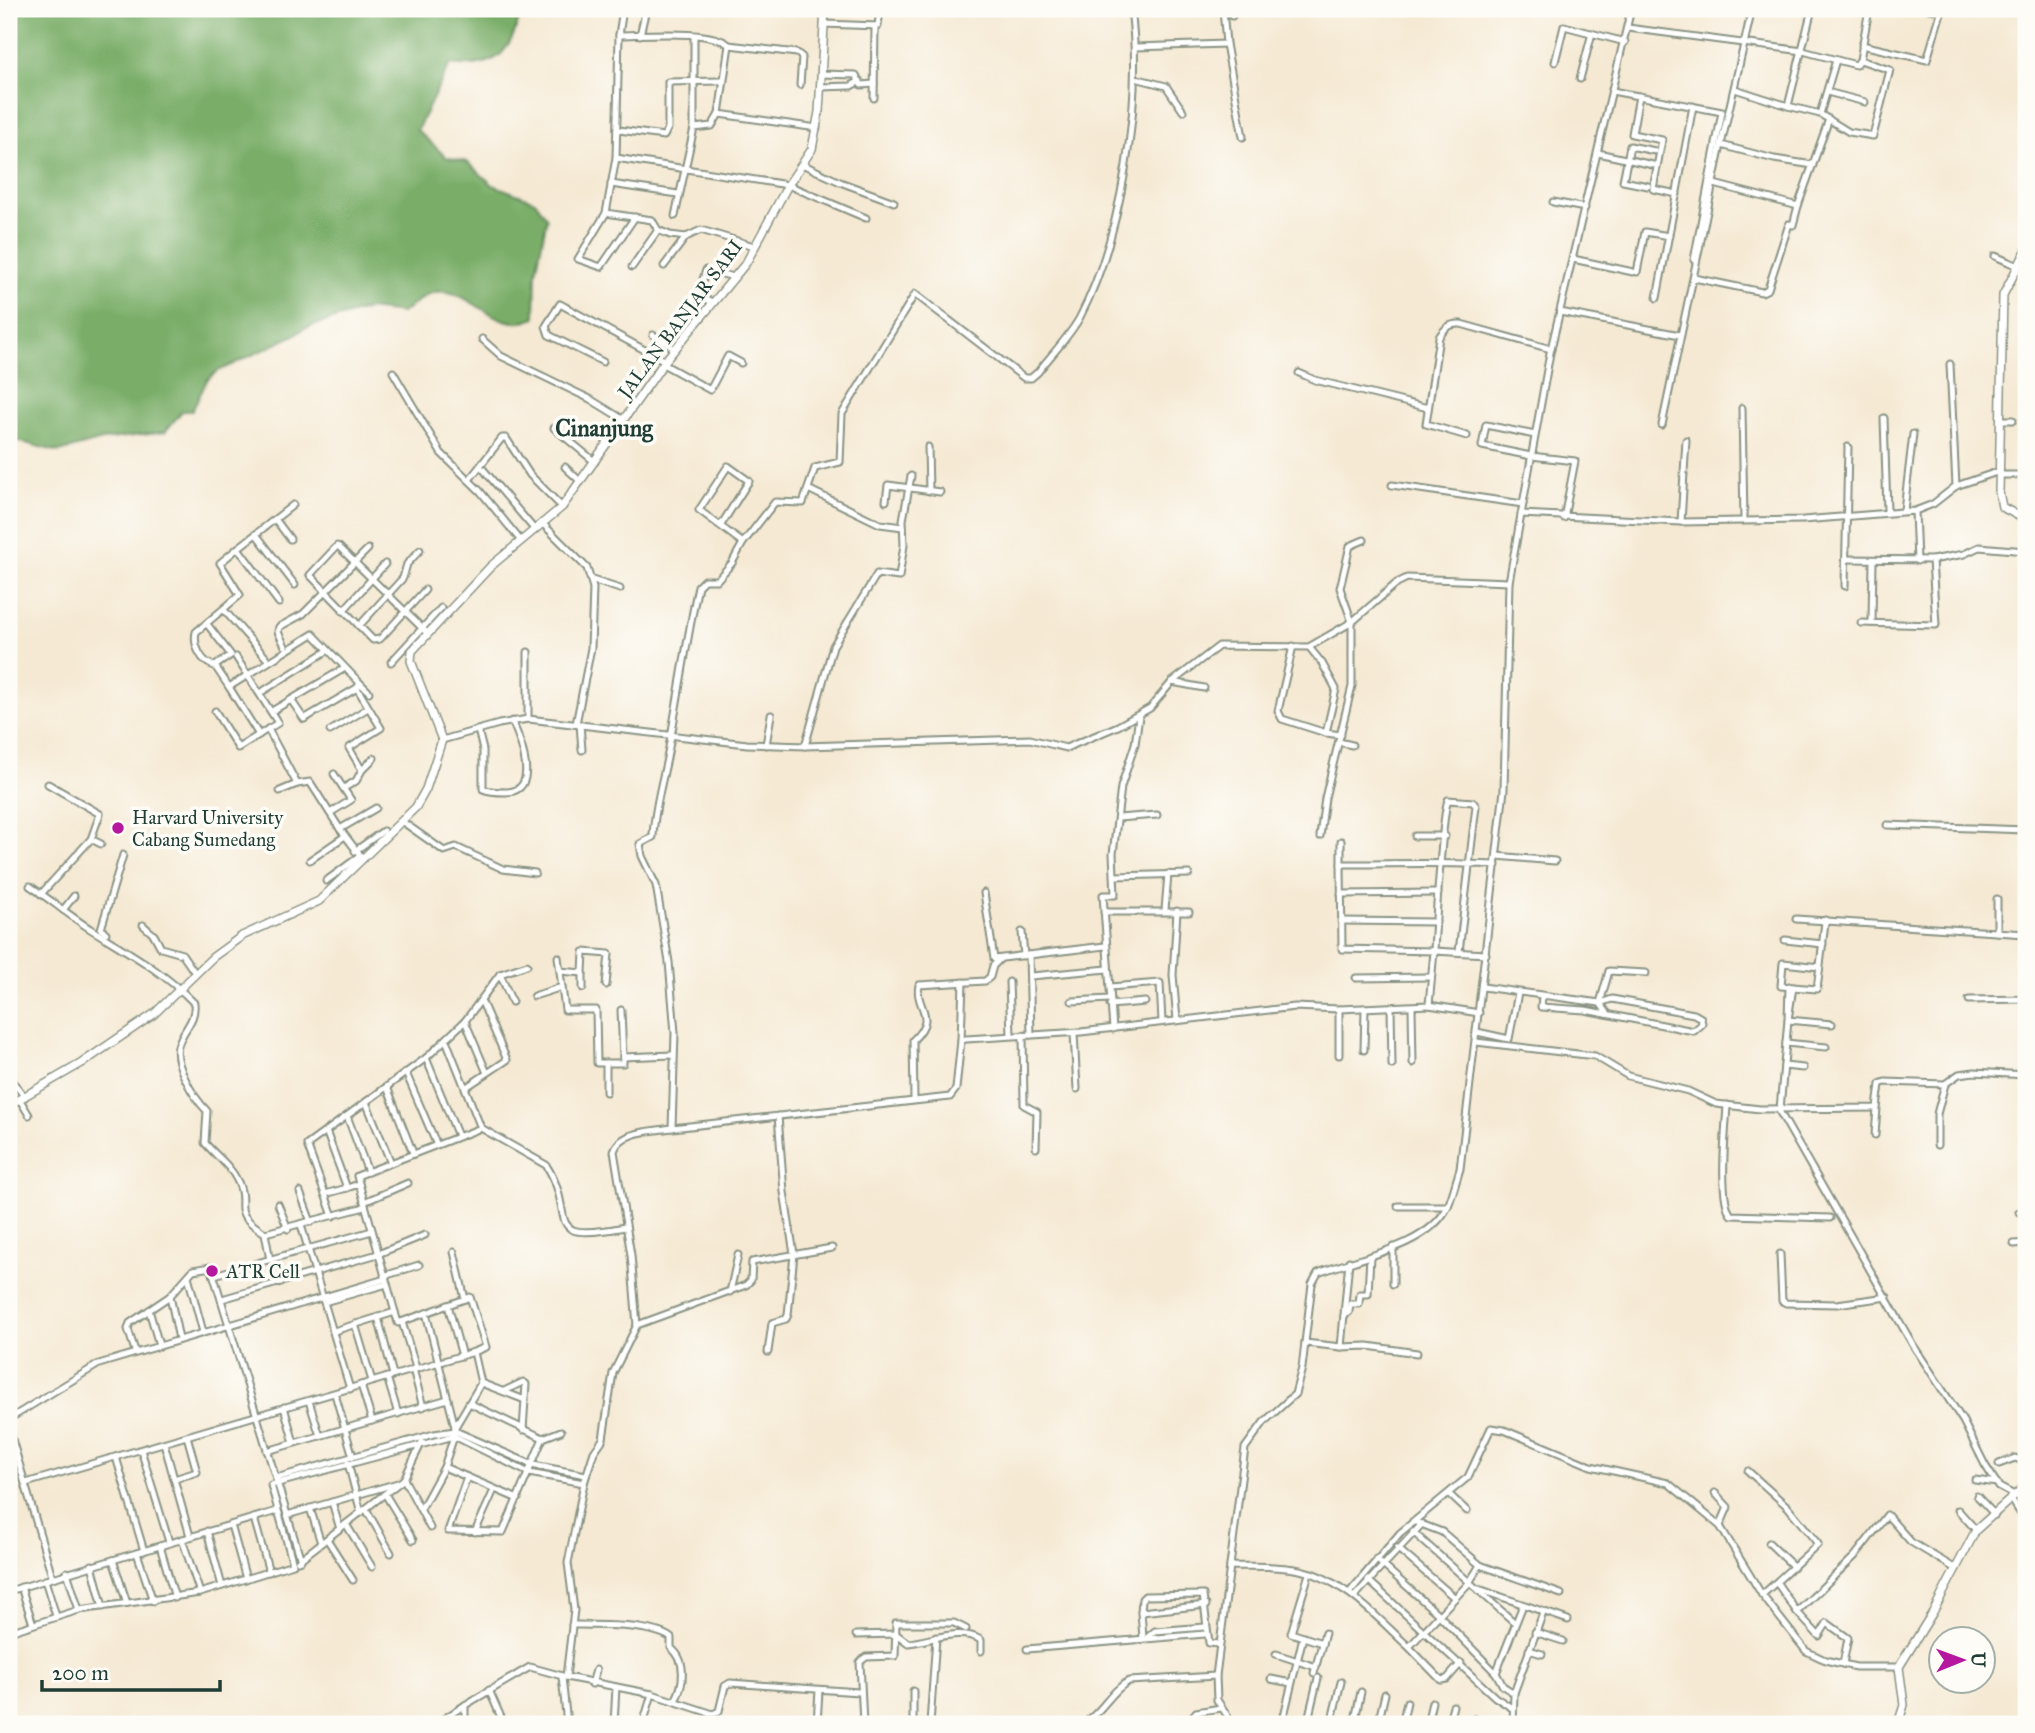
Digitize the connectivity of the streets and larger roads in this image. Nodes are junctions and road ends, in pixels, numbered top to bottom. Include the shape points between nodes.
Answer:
1 (623, 9) edge
2 (646, 9) edge
3 (825, 9) edge
4 (880, 9) edge
5 (1131, 9) edge
6 (1223, 9) edge
7 (1631, 9) edge
8 (1752, 9) edge
9 (1812, 9) edge
10 (1869, 9) edge
11 (1929, 9) edge
12 (1942, 10) edge
13 (824, 24) junction
14 (875, 26) junction
15 (1628, 28) junction
16 (1592, 33) junction
17 (619, 35) junction
18 (640, 35) junction
19 (694, 37) junction
20 (1625, 42) junction
21 (1745, 42) junction
22 (1226, 44) junction
23 (729, 45) junction
24 (1862, 46) junction
25 (1136, 47) junction
26 (1803, 51) junction
27 (1836, 60) junction
28 (1860, 60) junction
29 (1555, 62) dead end
30 (821, 74) junction
31 (1135, 78) junction
32 (1580, 79) dead end
33 (694, 80) junction
34 (722, 81) junction
35 (860, 81) junction
36 (874, 84) junction
37 (800, 85) dead end
38 (821, 86) junction
39 (1735, 89) junction
40 (1612, 91) junction
41 (1827, 92) junction
42 (1639, 96) junction
43 (874, 98) dead end
44 (1865, 102) dead end
45 (1693, 106) junction
46 (1788, 106) junction
47 (1183, 111) dead end
48 (719, 114) junction
49 (1820, 114) junction
50 (1829, 119) junction
51 (694, 128) junction
52 (817, 128) junction
53 (619, 130) junction
54 (1242, 138) dead end
55 (1721, 145) junction
56 (1655, 151) dead end
57 (1598, 153) junction
58 (616, 158) junction
59 (1628, 159) junction
60 (802, 164) junction
61 (1653, 165) dead end
62 (1813, 165) junction
63 (685, 167) junction
64 (611, 184) junction
65 (1714, 184) junction
66 (788, 185) junction
67 (1648, 186) dead end
68 (678, 194) junction
69 (1676, 194) junction
70 (894, 202) dead end
71 (1553, 202) dead end
72 (1798, 206) junction
73 (1586, 208) junction
74 (606, 213) junction
75 (675, 216) dead end
76 (635, 217) junction
77 (866, 218) dead end
78 (658, 230) junction
79 (687, 236) junction
80 (1668, 236) junction
81 (754, 246) junction
82 (2026, 251) edge
83 (1995, 256) dead end
84 (1573, 259) junction
85 (1694, 263) dead end
86 (664, 266) dead end
87 (632, 267) dead end
88 (2018, 267) junction
89 (734, 278) junction
90 (1694, 278) junction
91 (1657, 298) dead end
92 (712, 302) junction
93 (1560, 313) junction
94 (653, 335) dead end
95 (1680, 335) junction
96 (482, 339) dead end
97 (675, 349) junction
98 (1552, 349) junction
99 (603, 362) dead end
100 (664, 363) junction
101 (741, 363) dead end
102 (1950, 364) dead end
103 (393, 372) dead end
104 (1299, 373) dead end
105 (1428, 408) junction
106 (1742, 408) dead end
107 (1884, 418) dead end
108 (624, 420) junction
109 (2002, 420) junction
110 (2013, 420) dead end
111 (1662, 425) dead end
112 (554, 428) dead end
113 (1913, 434) dead end
114 (1535, 435) junction
115 (1467, 436) dead end
116 (1686, 440) dead end
117 (928, 447) dead end
118 (1848, 447) dead end
119 (1531, 456) junction
120 (595, 462) junction
121 (565, 467) dead end
122 (483, 469) dead end
123 (2000, 473) junction
124 (2026, 475) edge
125 (911, 476) dead end
126 (469, 480) junction
127 (581, 482) junction
128 (881, 484) dead end
129 (888, 485) junction
130 (1392, 485) dead end
131 (1956, 485) junction
132 (808, 489) junction
133 (910, 489) junction
134 (929, 491) junction
135 (940, 492) dead end
136 (886, 501) dead end
137 (1523, 504) junction
138 (293, 505) dead end
139 (562, 507) junction
140 (1904, 510) junction
141 (1914, 511) junction
142 (1887, 512) junction
143 (1521, 514) junction
144 (1848, 514) junction
145 (1564, 518) junction
146 (275, 519) junction
147 (1744, 520) junction
148 (2026, 520) edge
149 (1681, 522) junction
150 (542, 523) junction
151 (721, 525) junction
152 (903, 527) junction
153 (534, 529) junction
154 (256, 534) junction
155 (290, 540) dead end
156 (1364, 540) dead end
157 (521, 541) junction
158 (743, 543) junction
159 (238, 548) junction
160 (368, 549) dead end
161 (419, 550) dead end
162 (2026, 551) edge
163 (1846, 559) junction
164 (1932, 559) junction
165 (1873, 560) junction
166 (1917, 561) junction
167 (355, 562) junction
168 (385, 564) dead end
169 (372, 579) junction
170 (592, 580) junction
171 (1509, 582) junction
172 (295, 585) dead end
173 (1845, 586) dead end
174 (620, 589) dead end
175 (425, 590) dead end
176 (325, 593) junction
177 (388, 594) junction
178 (2026, 594) edge
179 (279, 603) dead end
180 (2026, 603) edge
181 (441, 608) dead end
182 (224, 610) junction
183 (343, 611) junction
184 (405, 611) junction
185 (1352, 622) junction
186 (1860, 623) dead end
187 (1872, 623) junction
188 (207, 624) junction
189 (359, 626) junction
190 (320, 630) dead end
191 (425, 631) junction
192 (313, 634) junction
193 (285, 646) dead end
194 (1293, 646) junction
195 (1309, 647) junction
196 (327, 651) junction
197 (527, 652) dead end
198 (236, 657) dead end
199 (269, 662) junction
200 (391, 662) dead end
201 (215, 666) junction
202 (345, 668) junction
203 (249, 674) junction
204 (1172, 682) junction
205 (358, 686) junction
206 (229, 687) junction
207 (1204, 688) dead end
208 (369, 692) dead end
209 (260, 693) junction
210 (291, 700) junction
211 (368, 708) junction
212 (215, 711) dead end
213 (272, 711) junction
214 (771, 715) dead end
215 (1139, 716) junction
216 (528, 719) junction
217 (512, 721) junction
218 (578, 724) junction
219 (268, 730) junction
220 (478, 730) junction
221 (330, 731) dead end
222 (1326, 733) junction
223 (259, 735) junction
224 (1341, 735) junction
225 (670, 737) junction
226 (442, 740) junction
227 (1339, 742) junction
228 (766, 745) junction
229 (1352, 745) dead end
230 (805, 746) junction
231 (582, 750) dead end
232 (374, 758) dead end
233 (362, 770) junction
234 (334, 774) dead end
235 (48, 784) dead end
236 (297, 784) junction
237 (344, 788) junction
238 (281, 791) dead end
239 (376, 808) dead end
240 (330, 813) junction
241 (1157, 815) dead end
242 (1118, 818) junction
243 (403, 822) junction
244 (1887, 825) dead end
245 (340, 829) junction
246 (2026, 830) edge
247 (383, 831) dead end
248 (1320, 835) dead end
249 (345, 836) junction
250 (1415, 836) dead end
251 (1444, 836) junction
252 (91, 839) junction
253 (1341, 841) dead end
254 (102, 844) dead end
255 (122, 855) dead end
256 (360, 855) junction
257 (1497, 856) junction
258 (310, 860) dead end
259 (1555, 861) dead end
260 (1341, 864) junction
261 (1442, 864) junction
262 (1470, 864) junction
263 (1496, 865) junction
264 (536, 873) dead end
265 (1168, 874) junction
266 (1189, 874) dead end
267 (1115, 876) junction
268 (326, 881) dead end
269 (30, 886) dead end
270 (984, 893) dead end
271 (1438, 893) junction
272 (41, 894) junction
273 (1341, 894) junction
274 (74, 896) dead end
275 (1997, 899) dead end
276 (63, 910) junction
277 (1165, 910) junction
278 (1177, 911) junction
279 (1104, 912) junction
280 (1189, 912) dead end
281 (1796, 919) dead end
282 (1341, 920) junction
283 (1825, 920) junction
284 (1436, 922) junction
285 (143, 925) dead end
286 (1022, 932) dead end
287 (1997, 932) junction
288 (2026, 934) edge
289 (106, 937) junction
290 (1785, 940) dead end
291 (1823, 944) junction
292 (1105, 946) junction
293 (1434, 951) junction
294 (1459, 952) junction
295 (1486, 954) junction
296 (1026, 956) junction
297 (558, 957) dead end
298 (1000, 959) junction
299 (527, 965) dead end
300 (1820, 967) junction
301 (1108, 969) junction
302 (560, 971) junction
303 (195, 973) junction
304 (583, 973) junction
305 (1646, 973) dead end
306 (500, 974) junction
307 (1031, 976) junction
308 (1430, 977) junction
309 (1356, 978) dead end
310 (963, 982) junction
311 (1009, 982) dead end
312 (606, 985) dead end
313 (1791, 986) junction
314 (562, 987) junction
315 (1110, 987) junction
316 (1483, 987) junction
317 (583, 988) dead end
318 (180, 989) junction
319 (1518, 993) junction
320 (534, 996) dead end
321 (1542, 996) junction
322 (2026, 999) edge
323 (481, 1000) junction
324 (1969, 1000) dead end
325 (1072, 1001) dead end
326 (512, 1002) dead end
327 (1110, 1002) junction
328 (1145, 1002) dead end
329 (1600, 1003) junction
330 (1429, 1005) junction
331 (1412, 1007) junction
332 (1365, 1008) junction
333 (1391, 1008) junction
334 (1339, 1009) junction
335 (621, 1010) dead end
336 (1479, 1013) junction
337 (1608, 1014) junction
338 (1177, 1020) junction
339 (1788, 1020) junction
340 (465, 1021) junction
341 (1162, 1022) junction
342 (1832, 1024) dead end
343 (1113, 1029) junction
344 (1477, 1032) junction
345 (1074, 1033) junction
346 (1011, 1035) junction
347 (1023, 1035) junction
348 (1031, 1035) junction
349 (446, 1040) junction
350 (961, 1040) junction
351 (1476, 1042) junction
352 (1786, 1043) junction
353 (1826, 1047) dead end
354 (1364, 1050) dead end
355 (673, 1055) junction
356 (1339, 1055) dead end
357 (623, 1057) junction
358 (426, 1058) junction
359 (606, 1063) junction
360 (1413, 1063) dead end
361 (1392, 1065) dead end
362 (1784, 1066) junction
363 (1803, 1068) dead end
364 (406, 1073) junction
365 (487, 1073) junction
366 (2026, 1075) edge
367 (9, 1077) edge
368 (1945, 1084) junction
369 (387, 1087) junction
370 (465, 1088) junction
371 (1077, 1089) dead end
372 (606, 1092) dead end
373 (22, 1099) junction
374 (914, 1099) junction
375 (366, 1102) junction
376 (9, 1105) edge
377 (1727, 1105) junction
378 (1877, 1108) junction
379 (1779, 1109) junction
380 (29, 1115) dead end
381 (347, 1116) junction
382 (778, 1116) junction
383 (481, 1128) junction
384 (671, 1128) junction
385 (326, 1131) junction
386 (1875, 1135) dead end
387 (458, 1136) junction
388 (436, 1143) junction
389 (1937, 1144) dead end
390 (1036, 1148) dead end
391 (413, 1153) junction
392 (391, 1163) junction
393 (368, 1172) junction
394 (408, 1183) dead end
395 (359, 1184) junction
396 (347, 1188) junction
397 (300, 1192) dead end
398 (325, 1194) junction
399 (278, 1204) dead end
400 (365, 1205) junction
401 (1398, 1206) dead end
402 (1448, 1206) junction
403 (333, 1216) junction
404 (1830, 1218) dead end
405 (311, 1222) junction
406 (301, 1225) junction
407 (625, 1227) junction
408 (288, 1229) junction
409 (372, 1231) junction
410 (265, 1233) junction
411 (425, 1235) dead end
412 (2026, 1243) edge
413 (2014, 1244) dead end
414 (1393, 1247) junction
415 (832, 1248) dead end
416 (309, 1249) junction
417 (454, 1252) dead end
418 (378, 1254) junction
419 (794, 1254) junction
420 (1780, 1254) dead end
421 (738, 1255) dead end
422 (1370, 1256) junction
423 (270, 1260) junction
424 (1349, 1261) junction
425 (419, 1265) dead end
426 (316, 1273) junction
427 (214, 1275) junction
428 (188, 1276) junction
429 (385, 1280) junction
430 (1393, 1284) dead end
431 (730, 1292) junction
432 (170, 1296) junction
433 (1887, 1297) junction
434 (222, 1299) junction
435 (465, 1299) junction
436 (323, 1300) junction
437 (448, 1305) junction
438 (149, 1310) junction
439 (395, 1312) junction
440 (426, 1313) junction
441 (1344, 1315) junction
442 (378, 1317) junction
443 (402, 1322) junction
444 (355, 1324) junction
445 (228, 1325) junction
446 (637, 1325) junction
447 (334, 1331) junction
448 (203, 1332) junction
449 (179, 1339) junction
450 (1305, 1343) junction
451 (159, 1345) junction
452 (1341, 1347) junction
453 (135, 1352) junction
454 (474, 1352) junction
455 (768, 1352) dead end
456 (1417, 1353) dead end
457 (462, 1356) junction
458 (439, 1361) junction
459 (414, 1369) junction
460 (390, 1376) junction
461 (372, 1381) junction
462 (481, 1382) junction
463 (361, 1385) junction
464 (350, 1389) junction
465 (504, 1391) junction
466 (335, 1394) junction
467 (448, 1399) junction
468 (525, 1400) junction
469 (309, 1401) junction
470 (469, 1403) junction
471 (284, 1407) junction
472 (423, 1407) junction
473 (398, 1413) junction
474 (255, 1415) junction
475 (9, 1419) edge
476 (372, 1422) junction
477 (9, 1429) edge
478 (345, 1429) junction
479 (523, 1430) junction
480 (561, 1431) dead end
481 (455, 1432) junction
482 (187, 1436) junction
483 (320, 1436) junction
484 (543, 1438) junction
485 (422, 1442) junction
486 (164, 1443) junction
487 (294, 1443) junction
488 (141, 1450) junction
489 (267, 1451) junction
490 (116, 1457) junction
491 (354, 1457) junction
492 (2026, 1462) edge
493 (348, 1463) junction
494 (1999, 1464) dead end
495 (533, 1465) junction
496 (444, 1467) junction
497 (1748, 1471) dead end
498 (529, 1473) junction
499 (586, 1475) junction
500 (467, 1477) junction
501 (174, 1479) junction
502 (1975, 1480) dead end
503 (277, 1481) junction
504 (402, 1481) junction
505 (26, 1483) junction
506 (584, 1483) junction
507 (1997, 1483) junction
508 (2026, 1485) edge
509 (494, 1490) junction
510 (1715, 1493) dead end
511 (355, 1494) junction
512 (385, 1494) junction
513 (1450, 1495) junction
514 (1977, 1496) dead end
515 (2014, 1498) junction
516 (518, 1499) junction
517 (332, 1502) junction
518 (310, 1508) junction
519 (421, 1509) junction
520 (1958, 1510) dead end
521 (276, 1511) junction
522 (363, 1511) junction
523 (1467, 1511) dead end
524 (287, 1515) junction
525 (1995, 1515) junction
526 (254, 1518) junction
527 (1413, 1521) junction
528 (2026, 1522) edge
529 (346, 1524) junction
530 (1422, 1524) junction
531 (231, 1525) junction
532 (1720, 1526) junction
533 (430, 1528) dead end
534 (340, 1529) junction
535 (1976, 1530) junction
536 (206, 1531) junction
537 (475, 1532) junction
538 (1413, 1532) junction
539 (190, 1536) junction
540 (182, 1539) junction
541 (327, 1539) junction
542 (413, 1540) dead end
543 (169, 1542) junction
544 (321, 1543) junction
545 (1769, 1543) dead end
546 (160, 1546) junction
547 (1397, 1548) junction
548 (144, 1550) junction
549 (137, 1553) junction
550 (391, 1553) dead end
551 (1376, 1559) junction
552 (113, 1560) junction
553 (301, 1560) junction
554 (292, 1564) junction
555 (92, 1565) junction
556 (1383, 1565) junction
557 (1480, 1565) junction
558 (1230, 1566) junction
559 (372, 1567) dead end
560 (1794, 1567) junction
561 (1956, 1569) junction
562 (67, 1572) junction
563 (270, 1572) junction
564 (52, 1576) junction
565 (1308, 1577) dead end
566 (246, 1578) junction
567 (44, 1580) junction
568 (353, 1580) dead end
569 (1368, 1580) junction
570 (1469, 1583) junction
571 (1777, 1583) junction
572 (222, 1586) junction
573 (21, 1587) junction
574 (1476, 1588) junction
575 (9, 1591) edge
576 (200, 1593) junction
577 (1561, 1594) dead end
578 (1351, 1595) junction
579 (1762, 1595) junction
580 (175, 1598) junction
581 (1455, 1598) junction
582 (153, 1601) junction
583 (127, 1603) junction
584 (1206, 1605) junction
585 (1522, 1605) junction
586 (103, 1607) junction
587 (79, 1611) junction
588 (1141, 1612) junction
589 (1797, 1612) junction
590 (1543, 1613) junction
591 (1440, 1615) junction
592 (56, 1616) junction
593 (1568, 1620) dead end
594 (1514, 1622) junction
595 (33, 1623) junction
596 (572, 1625) junction
597 (966, 1629) dead end
598 (9, 1631) edge
599 (1205, 1631) junction
600 (1535, 1632) junction
601 (1325, 1633) dead end
602 (1425, 1633) junction
603 (896, 1634) junction
604 (856, 1635) dead end
605 (936, 1637) junction
606 (1303, 1637) junction
607 (1146, 1638) junction
608 (1563, 1641) dead end
609 (1322, 1643) junction
610 (1218, 1644) junction
611 (1409, 1647) junction
612 (1027, 1649) dead end
613 (1529, 1650) junction
614 (981, 1651) dead end
615 (1276, 1654) dead end
616 (1542, 1654) dead end
617 (1296, 1660) junction
618 (1461, 1663) junction
619 (1843, 1664) junction
620 (1899, 1667) junction
621 (596, 1670) dead end
622 (1316, 1672) junction
623 (1496, 1673) junction
624 (1216, 1676) junction
625 (564, 1677) junction
626 (1270, 1679) dead end
627 (1341, 1682) dead end
628 (592, 1684) junction
629 (1290, 1684) junction
630 (616, 1688) junction
631 (489, 1690) junction
632 (819, 1690) junction
633 (913, 1690) dead end
634 (859, 1692) junction
635 (1361, 1692) dead end
636 (1514, 1693) junction
637 (652, 1694) junction
638 (1385, 1694) dead end
639 (675, 1701) junction
640 (1408, 1702) dead end
641 (1432, 1702) dead end
642 (465, 1705) junction
643 (1452, 1706) dead end
644 (1221, 1708) junction
645 (1512, 1708) junction
646 (436, 1724) edge
647 (466, 1724) edge
648 (503, 1724) edge
649 (567, 1724) edge
650 (614, 1724) edge
651 (643, 1724) edge
652 (817, 1724) edge
653 (863, 1724) edge
654 (912, 1724) edge
655 (930, 1724) edge
656 (1083, 1724) edge
657 (1192, 1724) edge
658 (1233, 1724) edge
659 (1282, 1724) edge
660 (1307, 1724) edge
661 (1331, 1724) edge
662 (1354, 1724) edge
663 (1378, 1724) edge
664 (1402, 1724) edge
665 (1427, 1724) edge
666 (1448, 1724) edge
667 (1513, 1724) edge
668 (1898, 1724) edge

1 - 17 street
2 - 18 street
3 - 13 street, JALAN BANJAR SARI
4 - 14 street
5 - 25 street
6 - 22 street
7 - 15 street
8 - 21 street
9 - 26 street
10 - 24 street
11 - 12 street
12 - 24 street via 1927,60
13 - 14 street
13 - 30 street, JALAN BANJAR SARI
14 - 36 street
15 - 20 street
15 - 21 street
16 - 20 street
16 - 29 street via 1564,26
16 - 32 street
17 - 18 street
17 - 53 street
18 - 19 street
19 - 23 street via 720,39
19 - 33 street
20 - 40 street
21 - 26 street
21 - 39 street
22 - 25 street
22 - 54 street
23 - 34 street
23 - 37 street via 799,54
24 - 28 street
25 - 31 street
26 - 27 street
26 - 46 street
27 - 28 street via 1856,65
27 - 41 street
28 - 50 street via 1890,70 1873,136 1849,132
30 - 35 street via 856,75
30 - 38 street, JALAN BANJAR SARI
31 - 47 street via 1166,86
31 - 132 street via 1115,223 1080,318 1038,372 1024,378 915,294 842,414 840,461 816,468
33 - 34 street
33 - 51 street
33 - 53 street via 674,79 666,84 666,134
34 - 48 street
35 - 36 street via 861,85
35 - 38 street via 851,86
36 - 43 street
38 - 52 street, JALAN BANJAR SARI
39 - 46 street
39 - 55 street
40 - 42 street
40 - 57 street
41 - 44 street
41 - 49 street
42 - 45 street
42 - 69 street via 1632,134 1662,140 1653,189
45 - 69 street
45 - 85 street via 1722,112
46 - 49 street
48 - 51 street via 712,126
48 - 52 street
49 - 50 street
50 - 62 street
51 - 63 street
52 - 60 street, JALAN BANJAR SARI
53 - 58 street
55 - 62 street
55 - 65 street
56 - 59 street via 1630,146
57 - 59 street
57 - 73 street
58 - 63 street
58 - 64 street
59 - 61 street
59 - 67 street via 1623,181
60 - 66 street, JALAN BANJAR SARI
60 - 70 street
62 - 72 street
63 - 66 street
63 - 68 street
64 - 68 street
64 - 74 street
65 - 72 street
65 - 90 street
66 - 77 street
66 - 81 street, JALAN BANJAR SARI
68 - 75 street
69 - 80 street
71 - 73 street
72 - 90 street via 1768,289 1762,292
73 - 84 street
74 - 76 street
74 - 76 street via 578,259 597,268
76 - 78 street via 652,220
78 - 79 street
78 - 87 street
79 - 81 street via 701,230
79 - 86 street
80 - 84 street via 1645,232 1635,272
80 - 91 street
81 - 89 street, JALAN BANJAR SARI
82 - 88 street
83 - 88 street
84 - 93 street
88 - 109 street via 2003,295
89 - 92 street, JALAN BANJAR SARI
89 - 92 street via 706,270 698,295
90 - 95 street
92 - 97 street, JALAN BANJAR SARI
93 - 95 street
93 - 98 street
94 - 97 street
95 - 111 street
96 - 108 street via 501,356
97 - 100 street, JALAN BANJAR SARI
98 - 105 street via 1454,323 1439,337
98 - 114 street
99 - 100 street via 549,335 546,326 560,304
100 - 101 street via 710,390 728,356
100 - 108 street, JALAN BANJAR SARI
102 - 131 street
103 - 126 street via 441,453
104 - 105 street
105 - 115 street via 1427,427
106 - 147 street
107 - 142 street
108 - 120 street, JALAN BANJAR SARI
109 - 110 street
109 - 123 street
112 - 120 street
113 - 140 street
114 - 119 street
114 - 119 street via 1486,425 1482,444 1487,449
116 - 149 street
117 - 134 street
118 - 144 street
119 - 137 street
119 - 145 street via 1575,461
120 - 127 street, JALAN BANJAR SARI
121 - 127 street
122 - 153 street
123 - 124 street
123 - 131 street
123 - 148 street via 2002,507
125 - 133 street
126 - 139 street via 506,438 530,475
126 - 157 street
127 - 139 street, JALAN BANJAR SARI
128 - 129 street
129 - 133 street
129 - 136 street
130 - 137 street
131 - 141 street via 1933,504
132 - 152 street via 880,524
132 - 158 street via 800,504 775,502
133 - 134 street
133 - 152 street
134 - 135 street
137 - 143 street
138 - 146 street
139 - 150 street, JALAN BANJAR SARI
140 - 141 street
140 - 142 street
141 - 166 street
142 - 144 street
143 - 145 street
143 - 171 street
144 - 147 street
144 - 163 street
145 - 149 street
146 - 154 street
146 - 155 street
147 - 149 street
150 - 153 street, JALAN BANJAR SARI
150 - 170 street via 587,568
151 - 151 street via 749,481 728,466 699,510
151 - 158 street
152 - 230 street via 899,577 877,574 834,646
153 - 157 street, JALAN BANJAR SARI
154 - 159 street
154 - 172 street
156 - 185 street via 1350,546 1341,581
157 - 191 street, JALAN BANJAR SARI
158 - 225 street via 717,580 704,580 698,586
159 - 179 street
159 - 182 street via 220,563 240,595
160 - 167 street
161 - 177 street
162 - 164 street via 1979,547
163 - 165 street
163 - 173 street
164 - 166 street
164 - 187 street via 1936,625
165 - 166 street
165 - 187 street
167 - 169 street
167 - 176 street
167 - 176 street via 335,546 310,575
168 - 169 street
169 - 177 street
169 - 183 street
170 - 174 street
170 - 218 street via 591,648
171 - 185 street via 1407,578
171 - 257 street via 1507,730
175 - 184 street
176 - 183 street
176 - 193 street via 296,619 279,627
177 - 184 street
177 - 189 street
178 - 180 street
181 - 191 street
182 - 188 street
182 - 199 street
183 - 189 street
184 - 189 street via 377,641
184 - 191 street
185 - 195 street
185 - 224 street via 1352,686
186 - 187 street
188 - 201 street via 196,632 195,639 202,658
188 - 201 street via 231,655
190 - 192 street
191 - 200 street
191 - 226 street, JALAN BANJAR SARI via 412,650 411,661
192 - 196 street
192 - 199 street
194 - 195 street
194 - 204 street via 1220,646
194 - 222 street via 1278,711 1282,719
195 - 222 street via 1336,687
196 - 202 street
196 - 209 street
197 - 216 street
198 - 203 street
199 - 203 street
201 - 206 street
202 - 205 street
202 - 210 street
203 - 206 street
203 - 209 street
204 - 207 street
204 - 215 street
205 - 208 street
205 - 210 street via 304,719
205 - 211 street
206 - 223 street
209 - 213 street
210 - 213 street
211 - 221 street
211 - 233 street via 381,728 349,748
212 - 223 street via 238,748
213 - 219 street via 278,723
214 - 228 street
215 - 230 street via 1066,748 1030,740
215 - 242 street
216 - 217 street
216 - 218 street
217 - 220 street
217 - 220 street via 524,749 526,774 515,792 483,789 484,750
218 - 225 street
218 - 231 street
219 - 223 street
219 - 236 street
220 - 226 street
222 - 224 street
224 - 227 street
225 - 228 street
225 - 355 street via 653,836 640,844 656,886 669,962
226 - 243 street via 422,799
227 - 229 street
227 - 248 street
228 - 230 street
232 - 233 street
233 - 237 street via 356,781
234 - 237 street
235 - 252 street via 100,814
236 - 238 street
236 - 240 street via 310,782
237 - 240 street via 351,800
239 - 245 street
240 - 245 street
241 - 242 street
242 - 267 street
243 - 256 street
243 - 264 street via 444,851 456,847 503,869
244 - 246 street
245 - 249 street
247 - 256 street
249 - 256 street
249 - 258 street
250 - 251 street
251 - 261 street
251 - 262 street via 1446,802 1473,802
252 - 254 street
252 - 272 street
253 - 260 street
255 - 289 street via 101,929
256 - 268 street
256 - 303 street via 319,901 242,936
257 - 259 street
257 - 263 street
260 - 261 street
260 - 273 street
261 - 262 street
261 - 271 street
262 - 263 street
262 - 294 street
263 - 295 street
265 - 266 street
265 - 267 street
265 - 277 street
267 - 279 street via 1115,895 1103,895
269 - 272 street
270 - 298 street via 992,957
271 - 273 street
271 - 284 street
272 - 276 street
273 - 282 street
274 - 276 street
275 - 287 street
276 - 289 street
277 - 278 street
277 - 279 street
278 - 280 street
278 - 338 street via 1172,975
279 - 292 street
281 - 283 street
282 - 284 street
282 - 293 street via 1342,948
283 - 287 street
283 - 291 street
284 - 293 street
285 - 303 street via 161,948 183,954
286 - 296 street
287 - 288 street
289 - 318 street
290 - 291 street
291 - 300 street
292 - 296 street
292 - 301 street
293 - 294 street
293 - 308 street
294 - 295 street
295 - 316 street
296 - 298 street
296 - 307 street
297 - 302 street
298 - 310 street via 990,977
299 - 306 street
300 - 313 street via 1817,989
300 - 313 street via 1783,963 1781,986
301 - 307 street
301 - 315 street
302 - 304 street
302 - 314 street
303 - 318 street
304 - 312 street via 584,952 609,954
304 - 317 street
305 - 329 street via 1611,969
306 - 323 street
306 - 326 street
307 - 348 street
308 - 309 street
308 - 330 street
310 - 350 street
310 - 374 street via 918,987 926,1017 924,1029 913,1040
311 - 346 street
313 - 339 street
314 - 320 street
314 - 359 street via 565,1010 596,1010 597,1063
315 - 327 street
315 - 341 street via 1160,983
316 - 319 street
316 - 336 street
318 - 373 street via 154,1014
318 - 410 street via 194,1003 195,1011 177,1048 178,1058 192,1094 207,1111 205,1143 238,1182 243,1216
319 - 321 street
319 - 344 street via 1509,1039
321 - 329 street
321 - 337 street via 1541,1007
322 - 324 street
323 - 340 street
323 - 365 street via 507,1060
325 - 327 street
327 - 328 street
327 - 343 street
329 - 337 street
329 - 337 street via 1612,999 1694,1013 1702,1024 1694,1031
330 - 331 street
330 - 336 street
331 - 333 street
331 - 360 street
332 - 333 street
332 - 334 street
332 - 354 street
333 - 361 street
334 - 338 street via 1295,1007
334 - 356 street
335 - 357 street
336 - 344 street
338 - 341 street
339 - 342 street
339 - 352 street
340 - 349 street
340 - 365 street
341 - 343 street
343 - 345 street
344 - 351 street
345 - 348 street
345 - 371 street
346 - 347 street
346 - 350 street
347 - 348 street
347 - 390 street via 1024,1105 1037,1112
349 - 358 street
349 - 370 street
350 - 374 street via 954,1093
351 - 377 street via 1595,1056 1628,1076
351 - 402 street via 1460,1169
352 - 353 street
352 - 362 street
355 - 357 street
355 - 384 street
357 - 359 street via 623,1063
358 - 364 street
358 - 387 street
359 - 372 street
362 - 363 street
362 - 379 street
364 - 369 street
364 - 388 street
365 - 370 street
366 - 368 street via 1974,1072 1959,1074
367 - 373 street
368 - 378 street via 1883,1083
368 - 389 street via 1937,1114
369 - 375 street
369 - 391 street
370 - 383 street
373 - 376 street
373 - 380 street
374 - 382 street
375 - 381 street
375 - 392 street
377 - 379 street
377 - 404 street via 1725,1188 1726,1209 1731,1215
378 - 379 street
378 - 386 street
379 - 433 street
381 - 385 street
381 - 393 street
382 - 384 street
382 - 419 street
383 - 387 street
383 - 407 street via 546,1165 568,1227 577,1234
384 - 407 street via 627,1136 615,1146
385 - 396 street
385 - 398 street via 307,1145
387 - 388 street
388 - 391 street
391 - 392 street
392 - 393 street
393 - 395 street via 357,1176
394 - 400 street
395 - 396 street
395 - 400 street
396 - 398 street
397 - 405 street
398 - 403 street
399 - 408 street
400 - 403 street
400 - 409 street
401 - 402 street
402 - 414 street via 1412,1241
403 - 405 street
405 - 406 street
406 - 408 street
406 - 416 street
407 - 446 street
408 - 410 street
409 - 416 street
409 - 418 street
410 - 423 street
411 - 418 street
412 - 413 street
414 - 422 street
414 - 430 street
415 - 419 street
416 - 423 street
416 - 426 street
417 - 435 street
418 - 426 street
418 - 429 street
419 - 431 street via 752,1262 750,1283
419 - 455 street via 788,1318 772,1322
420 - 433 street via 1781,1293 1786,1303 1837,1304
421 - 431 street
422 - 424 street
422 - 441 street via 1368,1294 1360,1294 1359,1304 1350,1304
423 - 427 street
424 - 441 street
424 - 450 street via 1318,1273 1311,1284
425 - 429 street
426 - 434 street
426 - 436 street
427 - 428 street via 210,1267 193,1270
427 - 434 street
428 - 432 street
428 - 448 street
429 - 436 street
429 - 439 street
431 - 446 street
432 - 438 street
432 - 449 street
433 - 507 street
434 - 445 street
435 - 437 street
435 - 454 street via 470,1297 486,1347
436 - 445 street
436 - 447 street
437 - 440 street
437 - 457 street
438 - 451 street
438 - 453 street via 128,1325
439 - 442 street
439 - 443 street via 398,1323
440 - 443 street
440 - 458 street
441 - 452 street
442 - 444 street
442 - 460 street
443 - 459 street
444 - 447 street
444 - 461 street
445 - 448 street
445 - 474 street
446 - 499 street via 613,1373 603,1439
447 - 464 street
448 - 449 street
449 - 451 street
450 - 452 street
450 - 558 street via 1295,1394 1264,1422 1245,1448
451 - 453 street
452 - 456 street
453 - 475 street via 99,1364
454 - 457 street
454 - 462 street
457 - 458 street
458 - 459 street
458 - 467 street
459 - 460 street
459 - 472 street
460 - 461 street
460 - 473 street
461 - 463 street
462 - 465 street
462 - 470 street
463 - 464 street
463 - 476 street
464 - 466 street
465 - 468 street
465 - 468 street via 525,1382
466 - 469 street
466 - 478 street
467 - 472 street
467 - 481 street
468 - 479 street
469 - 471 street
469 - 483 street
470 - 479 street
470 - 481 street
471 - 474 street
471 - 487 street
472 - 473 street
473 - 476 street
474 - 482 street
474 - 489 street
476 - 478 street
477 - 505 street
478 - 483 street
478 - 491 street
479 - 484 street
480 - 484 street
481 - 485 street
481 - 491 street
481 - 495 street
481 - 496 street
481 - 498 street
482 - 486 street
482 - 501 street via 197,1472
483 - 487 street
484 - 495 street
485 - 493 street
485 - 504 street
486 - 488 street
486 - 501 street
487 - 489 street
488 - 490 street
488 - 543 street
489 - 503 street
490 - 505 street
490 - 548 street
491 - 503 street
492 - 494 street via 2015,1458
493 - 503 street
493 - 511 street
495 - 498 street
495 - 499 street
496 - 500 street
496 - 519 street
497 - 560 street via 1818,1544
498 - 506 street
498 - 516 street
499 - 506 street
500 - 509 street
500 - 537 street via 448,1531
501 - 539 street
502 - 507 street
503 - 521 street via 270,1487
503 - 524 street
504 - 511 street
504 - 512 street
504 - 519 street
505 - 564 street
506 - 596 street via 568,1563
507 - 515 street
508 - 515 street
509 - 516 street
509 - 537 street
510 - 532 street via 1728,1507
511 - 517 street
511 - 522 street
512 - 522 street
512 - 542 street
513 - 523 street
513 - 527 street
513 - 532 street via 1468,1478 1491,1428 1591,1466 1668,1483
514 - 525 street
515 - 525 street
515 - 528 street
516 - 537 street via 503,1532
517 - 518 street
517 - 534 street
518 - 524 street
518 - 544 street
519 - 533 street
520 - 535 street
521 - 526 street
521 - 554 street
522 - 529 street
522 - 550 street
524 - 553 street
525 - 535 street
526 - 531 street
526 - 563 street
527 - 530 street
527 - 551 street
529 - 534 street
529 - 559 street
530 - 538 street
530 - 557 street via 1442,1532
531 - 536 street
531 - 566 street
532 - 579 street
534 - 541 street
535 - 561 street
536 - 539 street
536 - 572 street
538 - 547 street
538 - 570 street
539 - 540 street
540 - 543 street
540 - 576 street
541 - 544 street
541 - 568 street
543 - 546 street
544 - 553 street
545 - 560 street
546 - 548 street
546 - 580 street
547 - 556 street
547 - 581 street
548 - 549 street
549 - 552 street
549 - 582 street
551 - 556 street
551 - 578 street
552 - 555 street
552 - 583 street
553 - 554 street
554 - 563 street
555 - 562 street
555 - 586 street
556 - 569 street
556 - 591 street
557 - 570 street
557 - 577 street
558 - 578 street via 1298,1570
558 - 610 street
560 - 571 street
561 - 589 street via 1911,1542 1887,1515 1855,1556
561 - 620 street
562 - 564 street
562 - 587 street
563 - 566 street
564 - 567 street
565 - 606 street via 1291,1632
566 - 572 street
567 - 573 street
567 - 592 street
569 - 578 street
569 - 602 street
570 - 574 street
570 - 581 street
571 - 579 street
571 - 589 street
572 - 576 street
573 - 575 street
573 - 595 street
574 - 585 street
574 - 594 street
576 - 580 street
578 - 611 street
579 - 619 street via 1806,1651
580 - 582 street
581 - 591 street
582 - 583 street
583 - 586 street
584 - 588 street
584 - 588 street via 1203,1595 1197,1593 1145,1596
584 - 599 street
585 - 590 street
585 - 594 street
586 - 587 street
587 - 592 street
588 - 607 street
589 - 619 street via 1819,1636 1827,1623 1848,1638
590 - 593 street
590 - 600 street
591 - 602 street
591 - 623 street
592 - 595 street
594 - 623 street
595 - 598 street
596 - 625 street
596 - 639 street via 667,1634 683,1677
597 - 603 street via 954,1623 896,1623
599 - 607 street
599 - 610 street via 1209,1643
600 - 608 street
600 - 613 street
601 - 609 street
602 - 611 street
602 - 618 street
603 - 604 street
603 - 605 street via 908,1643
603 - 634 street via 895,1656 866,1657 860,1662
605 - 614 street via 980,1638
605 - 655 street
606 - 609 street
606 - 617 street
607 - 612 street
609 - 622 street
610 - 624 street
611 - 618 street via 1441,1680
613 - 616 street
613 - 636 street
615 - 617 street
617 - 622 street
617 - 629 street
618 - 645 street
619 - 620 street
620 - 668 street via 1905,1705
621 - 628 street
622 - 660 street
623 - 636 street
624 - 644 street
624 - 656 street via 1129,1681
625 - 628 street
625 - 631 street via 530,1667
625 - 649 street
626 - 629 street
627 - 661 street
628 - 630 street
629 - 659 street
630 - 637 street
630 - 650 street
631 - 642 street
631 - 648 street
632 - 634 street
632 - 639 street via 730,1683 715,1714
632 - 652 street
633 - 654 street
634 - 653 street
635 - 662 street
636 - 645 street
637 - 639 street
637 - 651 street
638 - 663 street
640 - 664 street
641 - 665 street
642 - 646 street
642 - 647 street
643 - 666 street
644 - 657 street via 1196,1712
644 - 658 street
645 - 667 street

